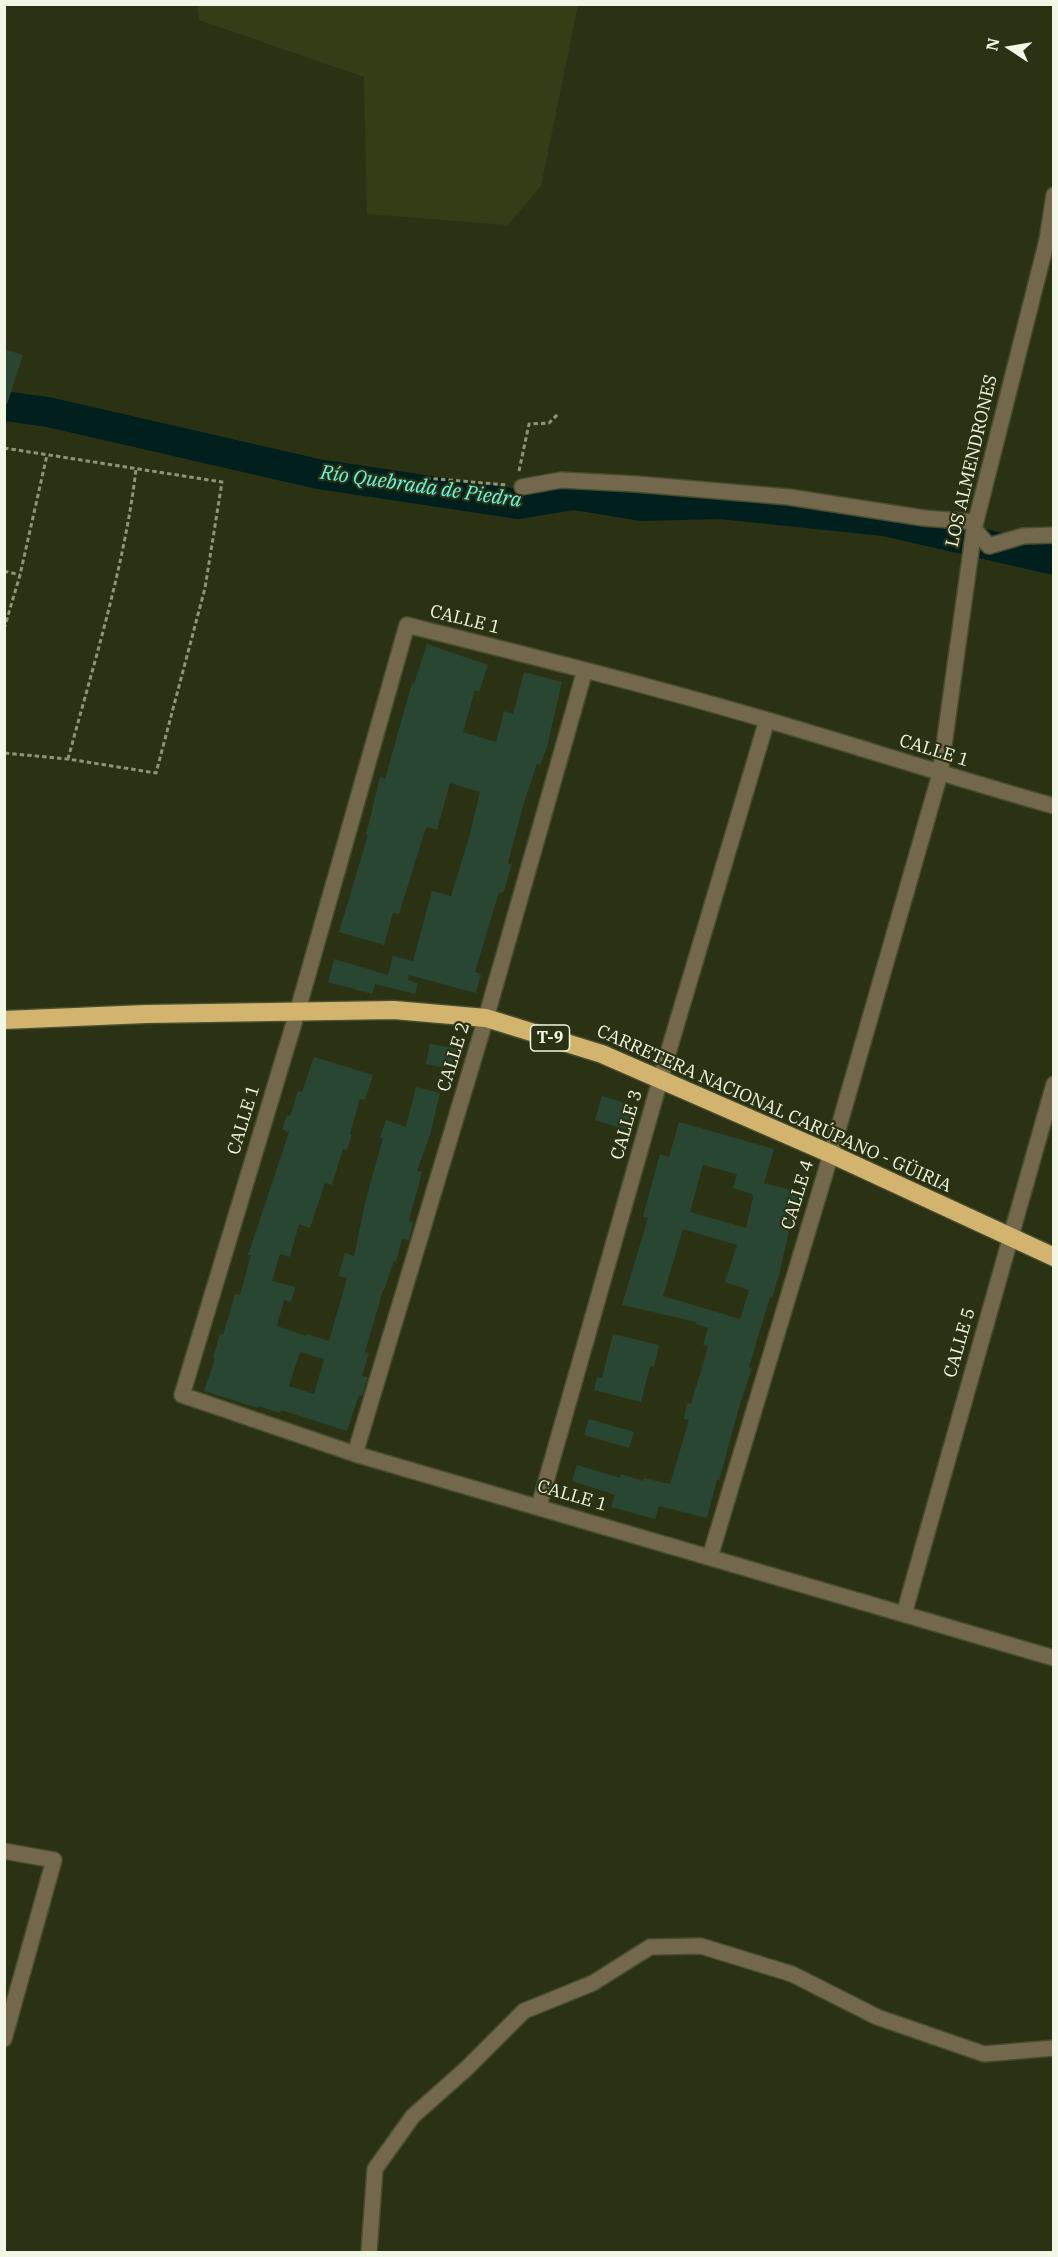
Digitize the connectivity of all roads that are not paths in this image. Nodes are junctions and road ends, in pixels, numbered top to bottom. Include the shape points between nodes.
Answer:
1 (1053, 195) edge
2 (1050, 240) edge
3 (522, 487) road end
4 (974, 526) junction
5 (1053, 535) edge
6 (585, 670) junction
7 (767, 720) junction
8 (940, 774) junction
9 (1053, 806) edge
10 (297, 1013) junction
11 (486, 1018) junction
12 (4, 1020) edge
13 (660, 1080) junction
14 (1053, 1084) edge
15 (831, 1154) junction
16 (1010, 1237) junction
17 (1053, 1257) edge
18 (355, 1454) junction
19 (539, 1506) junction
20 (710, 1557) junction
21 (904, 1614) junction
22 (1053, 1658) edge
23 (4, 1851) edge
24 (4, 2039) edge
25 (1053, 2048) edge
26 (369, 2253) edge

1 - 2 street, LOS ALMENDRONES
2 - 4 street, LOS ALMENDRONES
3 - 4 street via 561,480 789,496
4 - 5 street via 989,546 1023,536
4 - 8 street, LOS ALMENDRONES
6 - 7 street, CALLE 1
6 - 10 street, CALLE 1 via 407,625
6 - 11 street, CALLE 2
7 - 8 street, CALLE 1
7 - 13 street, CALLE 3
8 - 9 street, CALLE 1
8 - 15 street, CALLE 4
10 - 11 highway, CARRETERA NACIONAL CARÚPANO - GÜIRIA / T-9 via 394,1010
10 - 12 highway, CARRETERA NACIONAL CARÚPANO - GÜIRIA / T-9
10 - 18 street, CALLE 1 via 182,1395
11 - 13 highway, CARRETERA NACIONAL CARÚPANO - GÜIRIA / T-9 via 602,1054
11 - 18 street, CALLE 2
13 - 15 highway, CARRETERA NACIONAL CARÚPANO - GÜIRIA / T-9
13 - 19 street, CALLE 3
14 - 16 street, CALLE 5
15 - 16 highway, CARRETERA NACIONAL CARÚPANO - GÜIRIA / T-9
15 - 20 street, CALLE 4
16 - 17 highway, CARRETERA NACIONAL CARÚPANO - GÜIRIA / T-9
16 - 21 street, CALLE 5
18 - 19 street, CALLE 1
19 - 20 street, CALLE 1
20 - 21 street, CALLE 1
21 - 22 street, CALLE 1
23 - 24 street via 54,1860
25 - 26 street via 984,2054 877,2016 792,1974 701,1946 650,1947 593,1983 524,2011 413,2116 375,2169

